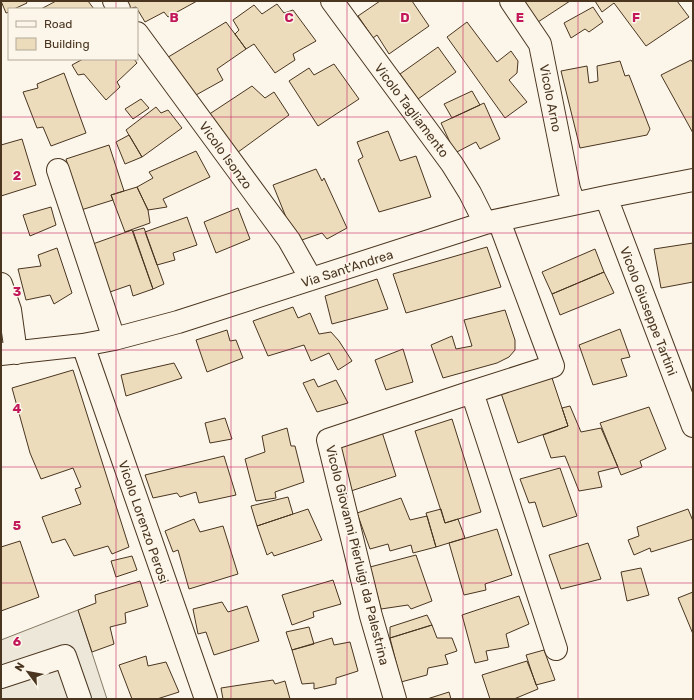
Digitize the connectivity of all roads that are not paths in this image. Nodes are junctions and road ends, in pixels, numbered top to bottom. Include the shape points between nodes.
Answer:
1 (332, 1) edge
2 (510, 1) edge
3 (138, 34) edge
4 (58, 170) dead end
5 (693, 180) edge
6 (606, 196) junction
7 (574, 203) junction
8 (492, 222) junction
9 (312, 279) junction
10 (1, 284) edge
11 (114, 339) junction
12 (83, 345) junction
13 (8, 354) edge
14 (472, 392) junction
15 (693, 426) edge
16 (556, 649) dead end
17 (1, 677) edge
18 (80, 699) edge
19 (206, 699) edge
20 (395, 699) edge

1 - 8 street, Vicolo Tagliamento
2 - 7 street, Vicolo Arno via 540,44
3 - 9 street, Vicolo Isonzo via 288,240
4 - 11 street
5 - 6 street, Via Sant'Andrea
6 - 7 street, Via Sant'Andrea
6 - 15 street, Vicolo Giuseppe Tartini
7 - 8 street, Via Sant'Andrea
8 - 9 street, Via Sant'Andrea
8 - 14 street, Vicolo Giovanni Pierluigi da Palestrina via 553,366
9 - 11 street, Via Sant'Andrea via 178,322
10 - 13 street via 10,310
11 - 12 street, Via Sant'Andrea
12 - 13 street, Via Sant'Andrea
12 - 19 street, Vicolo Lorenzo Perosi
14 - 16 street
14 - 20 street, Vicolo Giovanni Pierluigi da Palestrina via 328,440 371,616
17 - 18 street via 65,656

